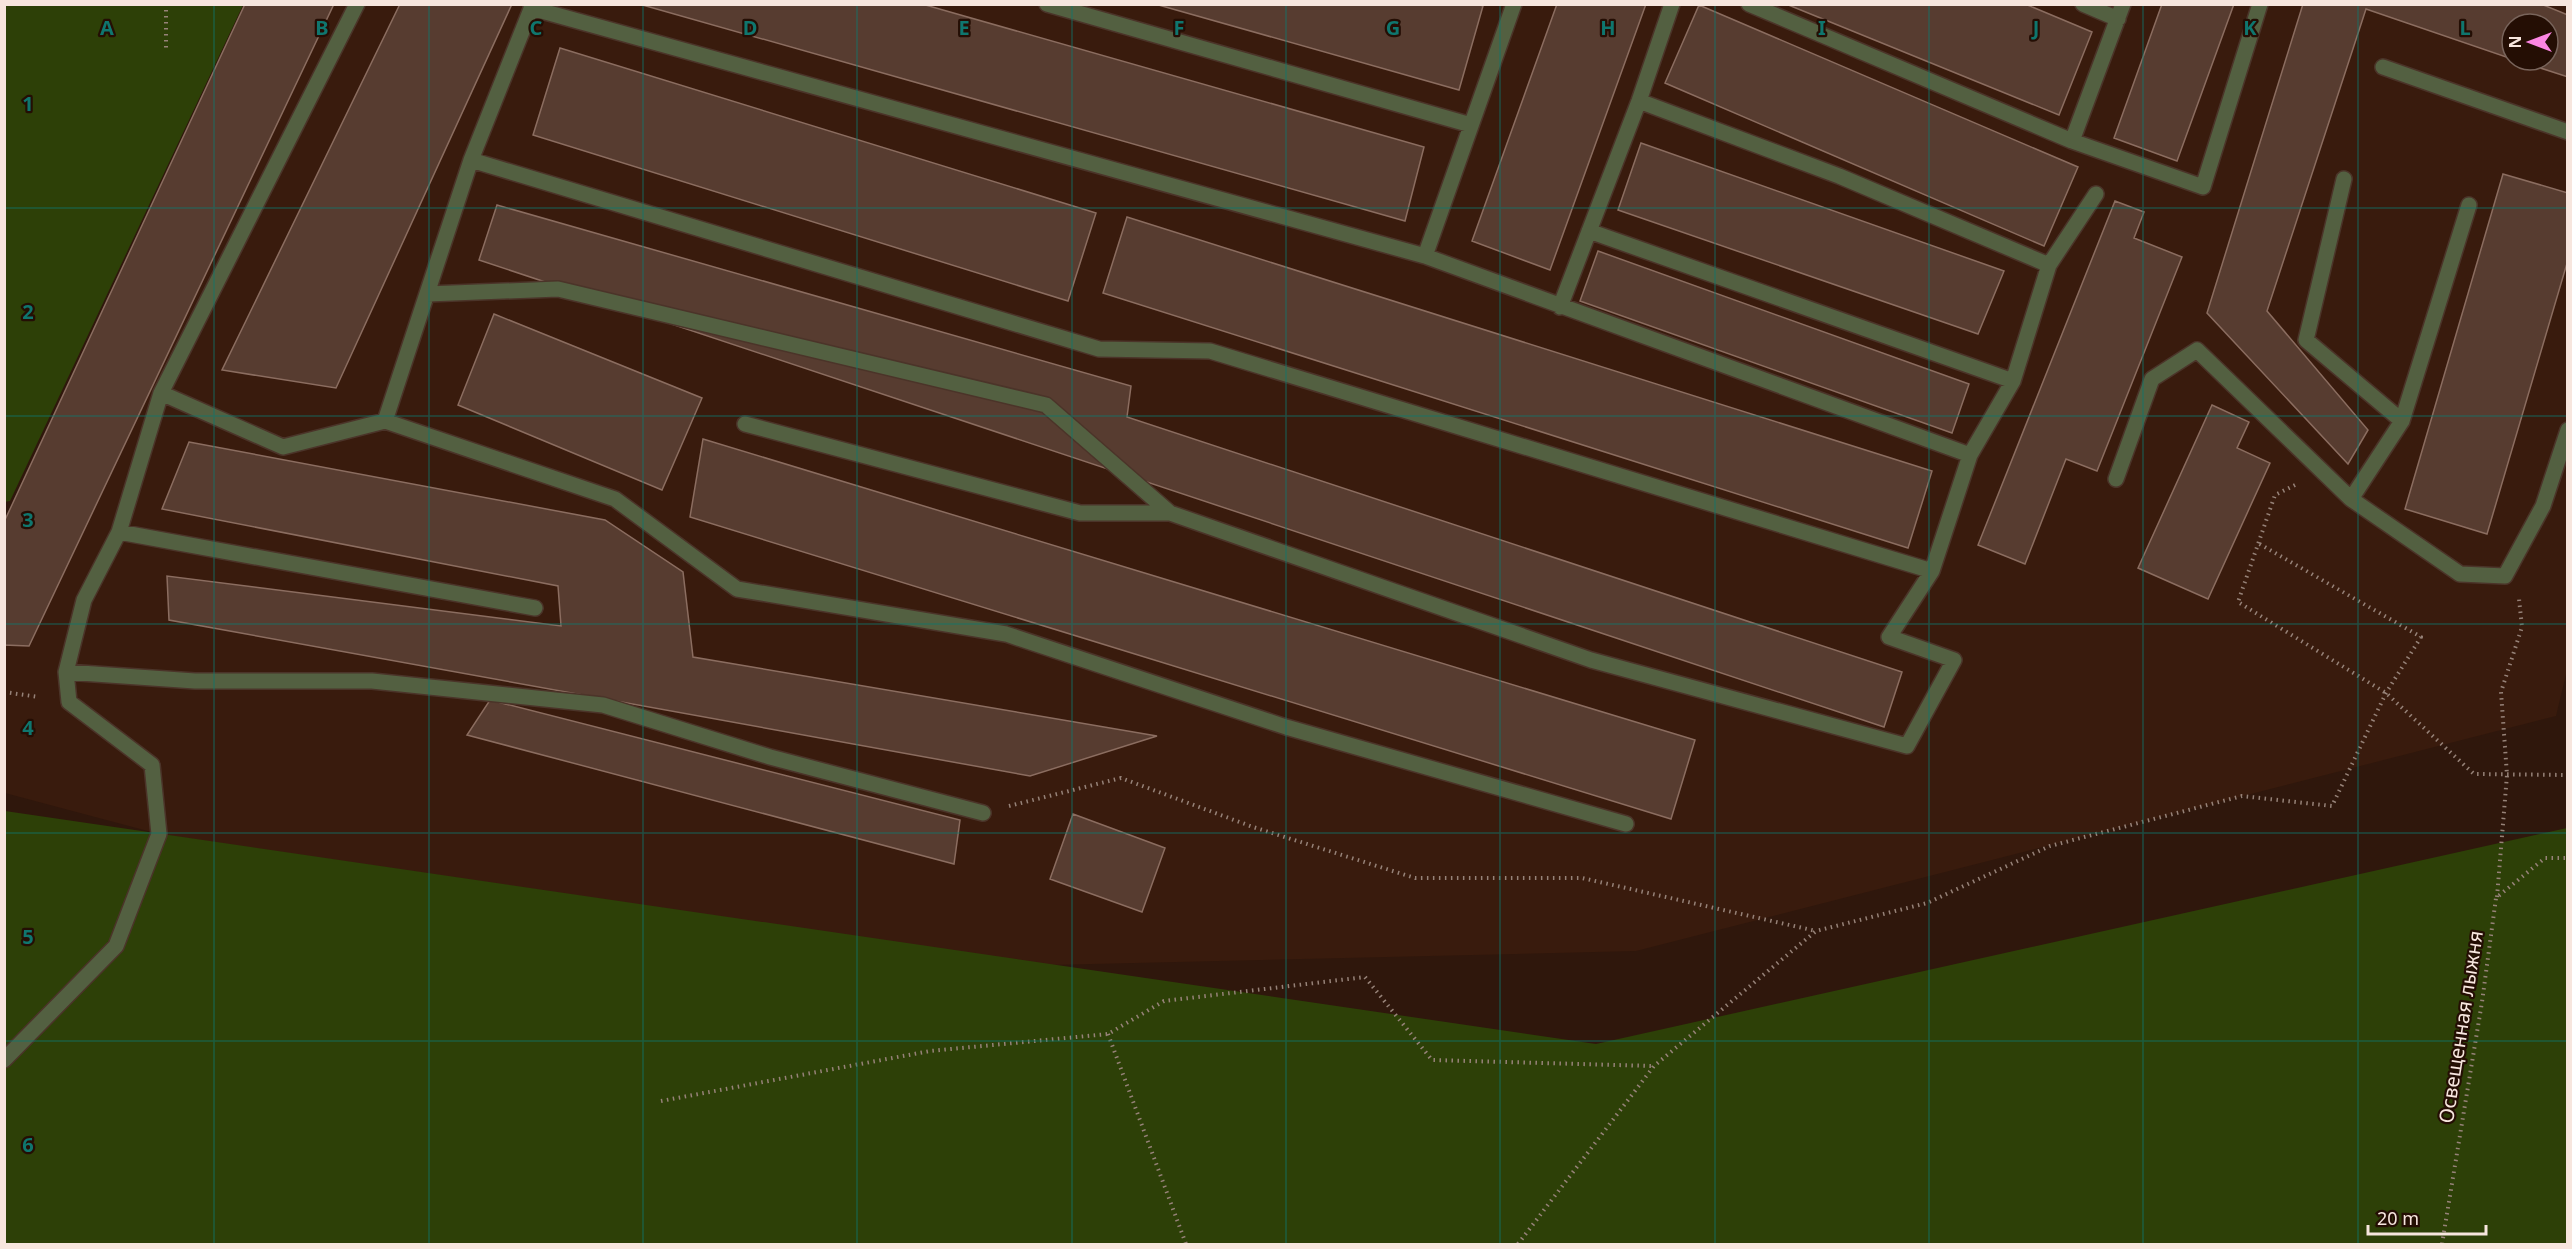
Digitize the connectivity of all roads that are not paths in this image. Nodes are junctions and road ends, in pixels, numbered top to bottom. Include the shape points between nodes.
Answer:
1 (357, 4) edge
2 (1047, 4) edge
3 (1514, 4) edge
4 (1672, 4) edge
5 (1749, 4) edge
6 (2083, 4) edge
7 (2260, 4) edge
8 (532, 6) edge
9 (2120, 12) edge
10 (2383, 67) dead end
11 (1639, 101) junction
12 (1471, 125) junction
13 (2568, 132) edge
14 (2072, 141) junction
15 (471, 160) junction
16 (2344, 180) dead end
17 (2096, 194) dead end
18 (2469, 205) dead end
19 (1589, 231) junction
20 (1425, 256) junction
21 (2049, 266) junction
22 (427, 294) junction
23 (1560, 307) junction
24 (2013, 381) junction
25 (161, 393) junction
26 (386, 421) junction
27 (2402, 421) junction
28 (746, 424) dead end
29 (2568, 430) edge
30 (1970, 455) junction
31 (2116, 478) dead end
32 (2351, 499) junction
33 (1170, 513) junction
34 (119, 532) junction
35 (1932, 571) junction
36 (535, 608) dead end
37 (66, 672) junction
38 (982, 813) road end
39 (1626, 824) dead end
40 (4, 1060) edge

1 - 25 lane
2 - 12 lane
3 - 12 lane
4 - 11 lane
5 - 14 lane
6 - 9 lane
7 - 14 lane via 2203,187
8 - 15 lane
8 - 20 lane
9 - 14 lane
10 - 13 lane
11 - 19 lane
11 - 21 lane via 1839,176
12 - 20 lane
15 - 22 lane
15 - 35 lane via 1099,349 1210,351
16 - 27 lane via 2306,340
17 - 21 lane
18 - 27 lane
19 - 23 lane
19 - 24 lane
20 - 23 lane
21 - 24 lane
22 - 26 lane
22 - 33 lane via 558,289 1046,405
23 - 30 lane
24 - 30 lane
25 - 26 lane via 283,447
25 - 34 lane
26 - 39 lane via 615,499 737,589 1006,634 1286,727
27 - 32 lane
28 - 33 lane via 1080,513
29 - 32 lane via 2543,506 2505,576 2460,574
30 - 35 lane
31 - 32 lane via 2152,379 2197,350
33 - 35 lane via 1591,660 1907,746 1954,660 1889,637
34 - 36 lane
34 - 37 lane via 84,600
37 - 38 lane via 195,681 372,681 603,705 770,757
37 - 40 lane via 69,702 152,765 159,834 116,946

